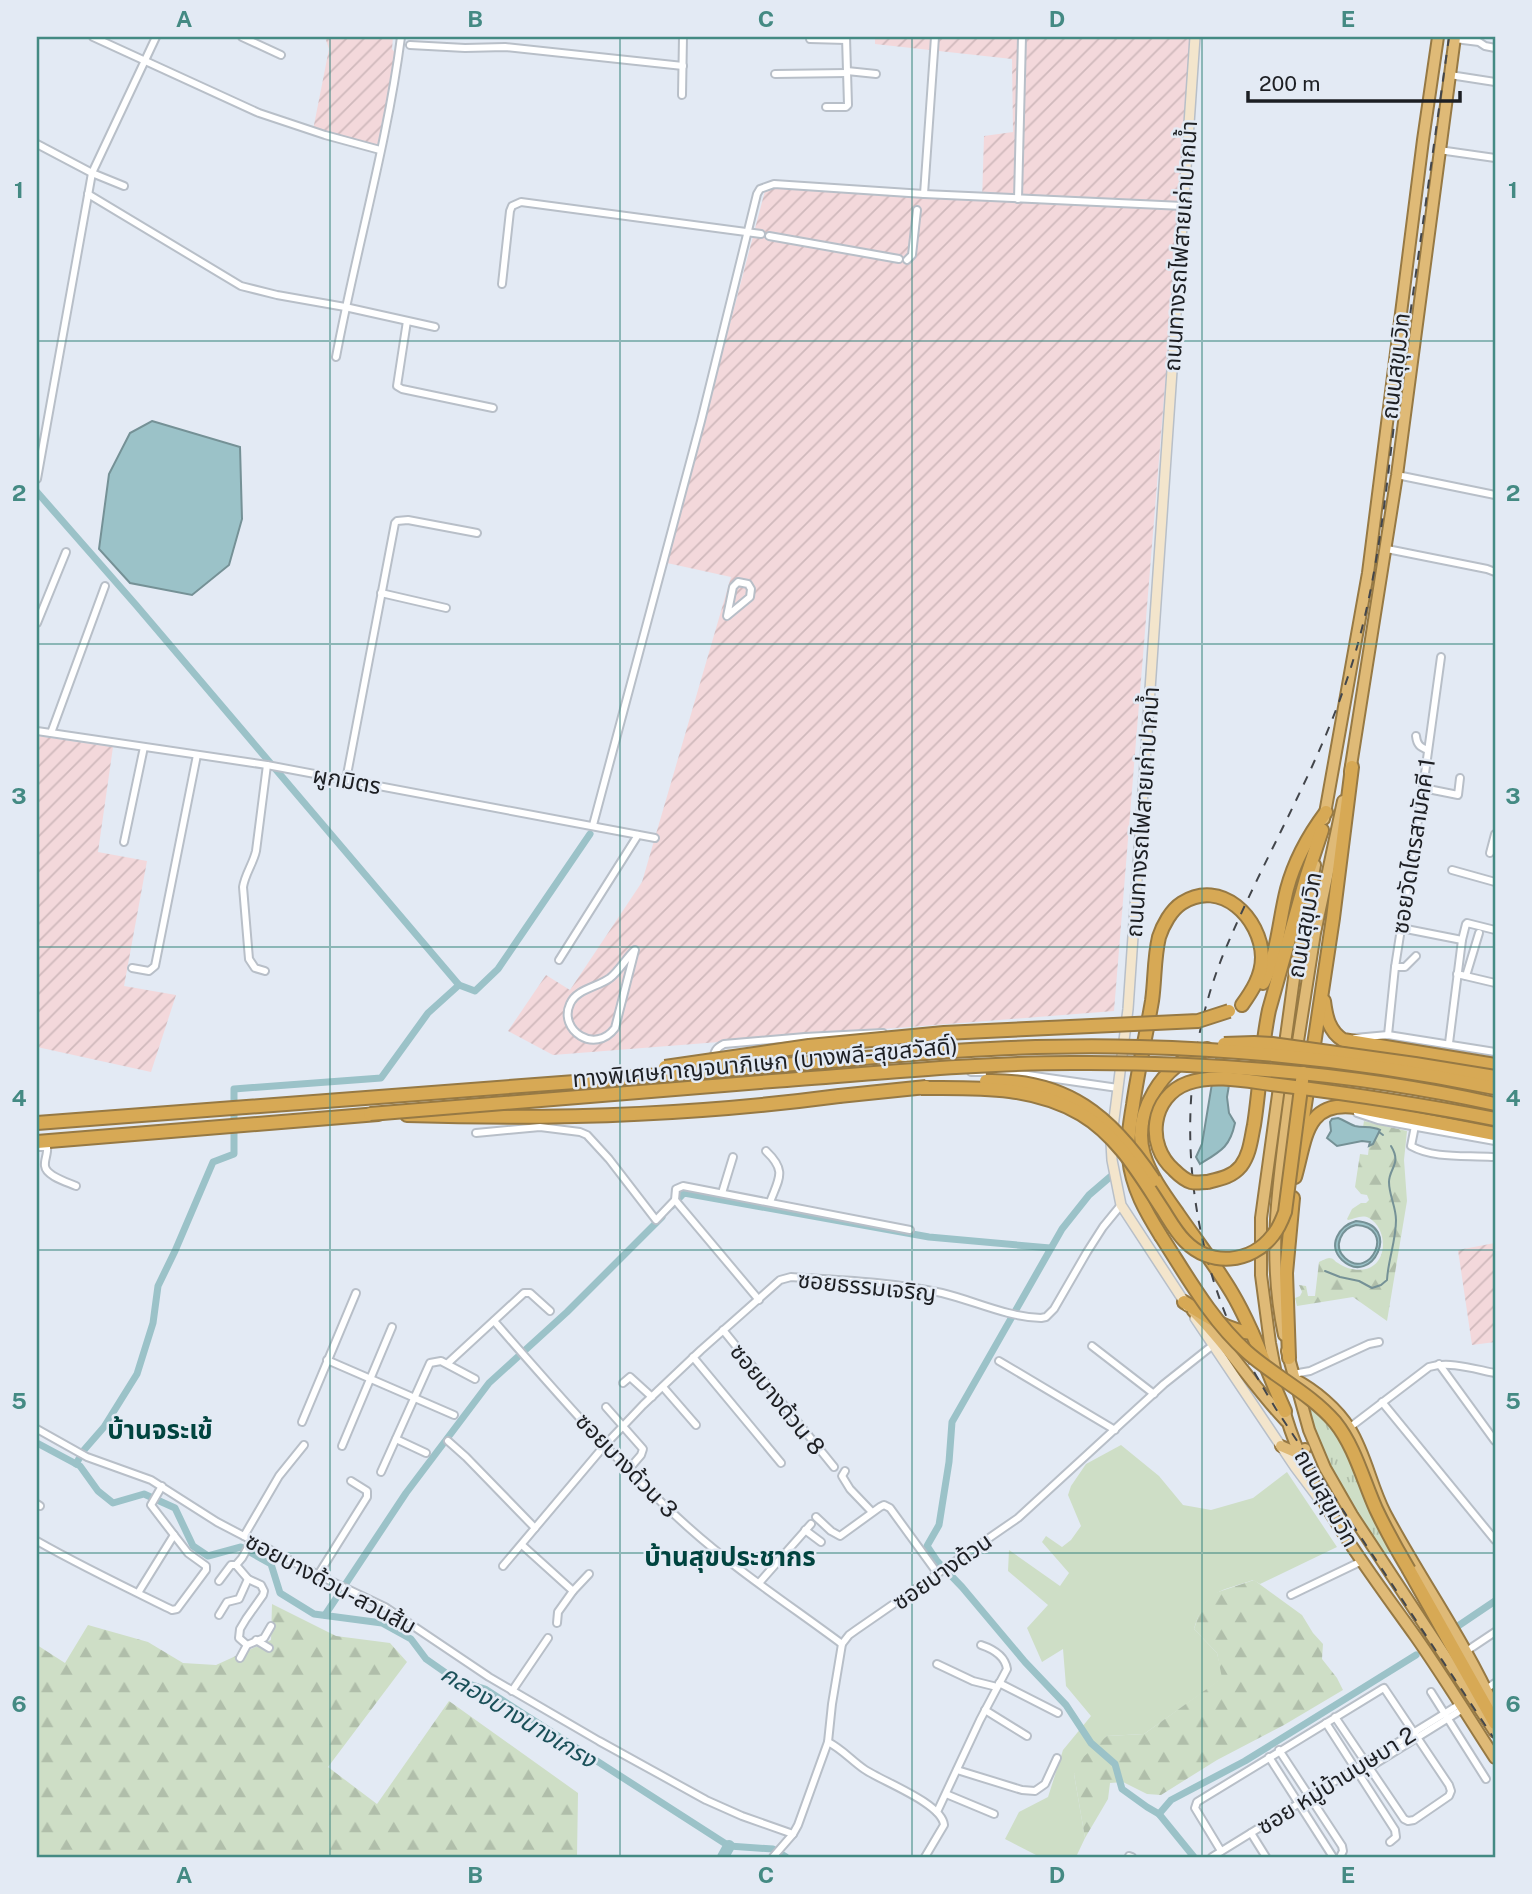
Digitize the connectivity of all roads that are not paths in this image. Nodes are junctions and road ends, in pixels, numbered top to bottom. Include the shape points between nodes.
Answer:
1 (93, 37) edge
2 (156, 37) edge
3 (242, 37) edge
4 (401, 37) edge
5 (683, 37) edge
6 (935, 37) edge
7 (1022, 37) edge
8 (1195, 37) edge
9 (1438, 37) edge
10 (846, 38) edge
11 (1455, 38) edge
12 (810, 39) dead end
13 (1480, 39) edge
14 (410, 45) dead end
15 (1495, 48) edge
16 (281, 55) dead end
17 (144, 60) junction
18 (683, 66) junction
19 (847, 72) junction
20 (775, 74) dead end
21 (876, 74) dead end
22 (1450, 75) junction
23 (1495, 82) edge
24 (682, 95) dead end
25 (825, 107) dead end
26 (37, 145) edge
27 (380, 150) junction
28 (1439, 150) junction
29 (1495, 158) edge
30 (92, 173) junction
31 (124, 186) dead end
32 (88, 194) junction
33 (924, 194) junction
34 (1018, 199) junction
35 (1183, 206) junction
36 (918, 210) dead end
37 (748, 232) junction
38 (761, 234) dead end
39 (769, 236) dead end
40 (502, 284) dead end
41 (345, 307) junction
42 (407, 321) junction
43 (436, 327) dead end
44 (336, 357) dead end
45 (493, 408) dead end
46 (1397, 475) junction
47 (37, 479) edge
48 (1495, 495) edge
49 (477, 533) dead end
50 (1387, 549) junction
51 (66, 552) dead end
52 (1495, 572) edge
53 (746, 582) joint
54 (105, 586) dead end
55 (381, 593) junction
56 (446, 608) dead end
57 (37, 623) edge
58 (1358, 630) junction
59 (1373, 633) junction
60 (1441, 657) dead end
61 (37, 731) edge
62 (51, 733) junction
63 (1416, 736) dead end
64 (145, 747) junction
65 (1428, 750) junction
66 (197, 755) junction
67 (268, 766) junction
68 (1352, 767) junction
69 (1460, 778) dead end
70 (346, 780) junction
71 (1423, 788) junction
72 (1326, 811) junction
73 (593, 825) junction
74 (1322, 830) junction
75 (1495, 834) edge
76 (638, 835) junction
77 (655, 838) dead end
78 (124, 842) dead end
79 (1490, 853) dead end
80 (1338, 868) junction
81 (1452, 870) dead end
82 (1495, 882) edge
83 (1401, 928) junction
84 (1495, 930) edge
85 (1479, 933) dead end
86 (1462, 940) junction
87 (635, 950) joint
88 (1416, 956) dead end
89 (559, 960) dead end
90 (1395, 967) junction
91 (132, 968) dead end
92 (264, 971) dead end
93 (1457, 974) junction
94 (1466, 976) junction
95 (1495, 983) edge
96 (1322, 986) junction
97 (1236, 1008) junction
98 (1127, 1022) junction
99 (1388, 1035) junction
100 (1343, 1040) junction
101 (1448, 1044) junction
102 (1495, 1050) edge
103 (1495, 1065) edge
104 (1495, 1079) edge
105 (575, 1082) junction
106 (920, 1087) junction
107 (1118, 1088) junction
108 (1495, 1088) edge
109 (1495, 1104) edge
110 (1342, 1105) junction
111 (370, 1114) junction
112 (1495, 1119) edge
113 (37, 1124) edge
114 (1415, 1126) junction
115 (476, 1133) dead end
116 (1495, 1134) edge
117 (1495, 1141) edge
118 (37, 1144) edge
119 (766, 1151) dead end
120 (733, 1157) dead end
121 (1492, 1157) dead end
122 (1295, 1177) junction
123 (1154, 1180) junction
124 (76, 1186) dead end
125 (722, 1193) junction
126 (676, 1201) junction
127 (770, 1202) junction
128 (1121, 1205) junction
129 (910, 1230) dead end
130 (356, 1293) dead end
131 (759, 1300) junction
132 (1184, 1302) junction
133 (550, 1311) dead end
134 (495, 1321) junction
135 (392, 1327) dead end
136 (723, 1331) junction
137 (1252, 1333) junction
138 (1379, 1342) dead end
139 (1213, 1345) junction
140 (1092, 1346) dead end
141 (693, 1357) junction
142 (1289, 1358) junction
143 (327, 1360) junction
144 (999, 1361) dead end
145 (448, 1363) junction
146 (1439, 1364) junction
147 (1495, 1373) edge
148 (1293, 1376) junction
149 (370, 1379) junction
150 (475, 1379) dead end
151 (623, 1383) dead end
152 (663, 1387) junction
153 (1154, 1394) junction
154 (652, 1397) junction
155 (414, 1398) junction
156 (1382, 1402) junction
157 (606, 1407) dead end
158 (454, 1415) dead end
159 (1286, 1417) junction
160 (302, 1422) dead end
161 (696, 1425) dead end
162 (623, 1426) junction
163 (1349, 1428) junction
164 (1115, 1430) junction
165 (37, 1433) edge
166 (396, 1439) junction
167 (448, 1441) dead end
168 (1495, 1441) edge
169 (304, 1445) dead end
170 (605, 1445) junction
171 (1314, 1445) junction
172 (342, 1446) dead end
173 (1281, 1446) junction
174 (1299, 1452) junction
175 (426, 1453) dead end
176 (781, 1463) dead end
177 (834, 1467) dead end
178 (629, 1469) junction
179 (845, 1471) dead end
180 (381, 1472) dead end
181 (351, 1481) dead end
182 (161, 1488) junction
183 (872, 1512) junction
184 (816, 1517) dead end
185 (1336, 1519) junction
186 (535, 1528) junction
187 (174, 1535) junction
188 (1495, 1539) edge
189 (248, 1540) junction
190 (37, 1541) edge
191 (821, 1542) dead end
192 (522, 1545) junction
193 (1363, 1561) junction
194 (236, 1565) junction
195 (503, 1566) dead end
196 (943, 1570) junction
197 (589, 1574) dead end
198 (318, 1575) junction
199 (248, 1578) junction
200 (219, 1581) dead end
201 (759, 1583) junction
202 (573, 1591) junction
203 (138, 1594) junction
204 (1291, 1595) dead end
205 (219, 1615) dead end
206 (557, 1623) dead end
207 (271, 1626) dead end
208 (1495, 1632) edge
209 (548, 1638) dead end
210 (256, 1640) junction
211 (842, 1644) junction
212 (247, 1645) junction
213 (981, 1645) dead end
214 (269, 1648) dead end
215 (1464, 1652) junction
216 (240, 1658) dead end
217 (937, 1664) dead end
218 (998, 1685) junction
219 (1490, 1686) edge
220 (512, 1691) junction
221 (1431, 1692) dead end
222 (1462, 1706) junction
223 (1495, 1709) edge
224 (985, 1710) junction
225 (1058, 1713) dead end
226 (1446, 1716) junction
227 (1335, 1717) junction
228 (1326, 1723) junction
229 (1495, 1723) edge
230 (1495, 1732) edge
231 (1027, 1736) dead end
232 (1415, 1736) junction
233 (828, 1742) junction
234 (1279, 1751) junction
235 (1269, 1757) junction
236 (1057, 1758) dead end
237 (1495, 1758) edge
238 (1367, 1764) junction
239 (957, 1770) junction
240 (1357, 1770) junction
241 (1486, 1779) dead end
242 (946, 1794) junction
243 (1310, 1796) junction
244 (1299, 1804) junction
245 (937, 1812) junction
246 (994, 1814) dead end
247 (1251, 1833) junction
248 (792, 1835) junction
249 (1390, 1842) dead end
250 (1222, 1851) junction
251 (772, 1857) edge
252 (925, 1857) edge
253 (1212, 1857) edge
254 (1266, 1857) edge
255 (1333, 1857) edge
256 (1340, 1857) edge

1 - 17 street
2 - 17 street
3 - 16 street
4 - 27 street
5 - 18 street
6 - 33 street
7 - 34 street
8 - 35 main road, ถนนทางรถไฟสายเก่าปากน้ำ
9 - 58 highway, ถนนสุขุมวิท
10 - 12 street
10 - 19 street
11 - 13 street
11 - 22 highway, ถนนสุขุมวิท
13 - 15 street
14 - 18 street via 505,47
17 - 27 street via 259,113
17 - 30 street
18 - 24 street
19 - 20 street
19 - 21 street
19 - 25 street via 848,105
22 - 23 street
22 - 28 highway, ถนนสุขุมวิท
26 - 30 street
27 - 41 street
28 - 29 street
28 - 46 highway, ถนนสุขุมวิท
30 - 31 street
30 - 32 street
32 - 41 street via 241,286
32 - 47 street
33 - 34 street
33 - 37 street via 774,184 760,189
34 - 35 street
35 - 98 main road, ถนนทางรถไฟสายเก่าปากน้ำ
36 - 39 street via 912,255 903,260
37 - 38 street
37 - 40 street via 520,202 510,211
37 - 73 street
41 - 42 street
41 - 44 street
42 - 43 street
42 - 45 street via 397,386
46 - 48 street
46 - 50 highway, ถนนสุขุมวิท
49 - 55 street via 397,521
50 - 52 street
50 - 59 highway, ถนนสุขุมวิท
51 - 57 street
53 - 53 street via 750,597 727,616 733,587
54 - 62 street
55 - 56 street
55 - 70 street
58 - 59 highway
58 - 72 highway, ถนนสุขุมวิท
59 - 68 highway, ถนนสุขุมวิท
60 - 65 street, ซอยวัดไตรสามัคคี 1
61 - 62 street, ผูกมิตร
62 - 64 street, ผูกมิตร
63 - 65 street via 1420,747
64 - 66 street, ผูกมิตร
64 - 78 street
65 - 71 street, ซอยวัดไตรสามัคคี 1
66 - 67 street, ผูกมิตร
66 - 91 street via 155,966 149,971
67 - 70 street, ผูกมิตร
67 - 92 street via 256,851 243,887 249,959
68 - 80 highway
68 - 142 highway, ถนนสุขุมวิท via 1315,933 1278,1185 1275,1266
69 - 71 street via 1458,795
70 - 73 street, ผูกมิตร
71 - 83 street, ซอยวัดไตรสามัคคี 1
72 - 74 highway, ถนนสุขุมวิท
72 - 97 highway via 1297,861 1267,976 1256,994
73 - 76 street, ผูกมิตร
74 - 112 highway, bridge via 1269,1010 1266,1026 1258,1102 1248,1154 1225,1178 1192,1182 1168,1165 1158,1150 1155,1122 1159,1111 1173,1092 1202,1080 1230,1079 1253,1082 1397,1101
74 - 159 highway, ถนนสุขุมวิท via 1295,971 1261,1217 1265,1310
75 - 79 street
76 - 77 street, ผูกมิตร
76 - 89 street
80 - 96 highway
80 - 106 highway, bridge via 1323,938 1285,1212 1265,1244 1245,1256 1222,1259 1186,1242 1126,1155 1082,1115 1048,1099 1010,1091
81 - 82 street
83 - 86 street
83 - 90 street, ซอยวัดไตรสามัคคี 1
84 - 86 street via 1467,923
85 - 94 street
86 - 93 street
87 - 87 street via 615,1028 597,1041 582,1037 569,1022 570,1004 577,995 613,976
88 - 90 street via 1405,967
90 - 99 street, ซอยวัดไตรสามัคคี 1
93 - 94 street
93 - 101 street
94 - 95 street
96 - 100 highway via 1328,1022
96 - 122 highway
97 - 105 highway, bridge via 1198,1021 944,1033 809,1046
97 - 229 highway, bridge via 1253,989 1261,968 1260,944 1252,922 1237,905 1221,898 1200,896 1182,903 1159,939 1129,1139 1134,1184 1149,1216 1207,1306 1245,1351 1314,1402 1348,1441 1385,1528
98 - 107 main road, ถนนทางรถไฟสายเก่าปากน้ำ
98 - 107 street via 724,1044 717,1047 713,1059 717,1078 723,1082 1007,1072
99 - 100 street
99 - 101 street
100 - 103 highway
101 - 102 street
104 - 110 highway via 1344,1057 1336,1075
104 - 123 highway, bridge via 1272,1045 1212,1047 1167,1073 1146,1107 1142,1144
105 - 108 highway, ทางพิเศษกาญจนาภิเษก (บางพลี-สุขสวัสดิ์), bridge via 968,1050 1110,1046 1323,1060
105 - 113 highway, ทางพิเศษกาญจนาภิเษก (บางพลี-สุขสวัสดิ์)
106 - 111 highway, bridge via 645,1114
106 - 123 highway, bridge via 997,1081 1061,1093 1116,1130
107 - 128 main road, ถนนทางรถไฟสายเก่าปากน้ำ via 1111,1143
109 - 111 highway, ทางพิเศษกาญจนาภิเษก (บางพลี-สุขสวัสดิ์), bridge via 1313,1075 1070,1063 933,1069
110 - 114 street via 1378,1119
110 - 116 highway
110 - 122 highway via 1315,1116
111 - 118 highway, ทางพิเศษกาญจนาภิเษก (บางพลี-สุขสวัสดิ์)
114 - 117 street
114 - 121 street via 1414,1148 1431,1154
115 - 126 street via 540,1127 580,1132 609,1159 656,1220
118 - 124 street via 47,1147 44,1164 49,1173
119 - 127 street via 780,1171
120 - 125 street
122 - 142 highway via 1286,1273
123 - 137 highway via 1232,1293
125 - 126 street via 683,1186 676,1189
125 - 127 street
126 - 131 street
127 - 129 street
128 - 131 street, ซอยธรรมเจริญ via 1093,1236 1051,1313 1041,1318 904,1286 791,1277 780,1280
128 - 132 main road, ถนนทางรถไฟสายเก่าปากน้ำ
130 - 143 street
131 - 136 street, ซอยธรรมเจริญ
132 - 137 highway
132 - 139 main road, ถนนทางรถไฟสายเก่าปากน้ำ
132 - 159 highway via 1271,1406
133 - 134 street via 524,1293
134 - 145 street
134 - 170 street, ซอยบางด้วน 3
135 - 149 street
136 - 141 street, ซอยธรรมเจริญ
136 - 177 street, ซอยบางด้วน 8
137 - 159 highway
138 - 148 street
139 - 153 street, ซอยบางด้วน
139 - 173 main road, ถนนทางรถไฟสายเก่าปากน้ำ
140 - 153 street
141 - 152 street, ซอยธรรมเจริญ
141 - 176 street
142 - 148 highway, ถนนสุขุมวิท
143 - 149 street
143 - 160 street
144 - 164 street
145 - 150 street
145 - 155 street via 430,1363
146 - 147 street
146 - 156 street
146 - 168 street
148 - 163 highway via 1333,1408
148 - 171 highway, ถนนสุขุมวิท
149 - 155 street
149 - 172 street
151 - 154 street via 630,1377
152 - 154 street, ซอยธรรมเจริญ
152 - 161 street
153 - 164 street, ซอยบางด้วน
154 - 162 street, ซอยธรรมเจริญ
155 - 158 street
155 - 166 street
156 - 163 street
156 - 188 street
157 - 162 street
159 - 174 highway, ถนนสุขุมวิท
162 - 170 street, ซอยธรรมเจริญ
162 - 178 street via 643,1449
163 - 215 highway via 1385,1511
164 - 196 street, ซอยบางด้วน via 1017,1518
165 - 182 street, ซอยบางด้วน-สวนส้ม
166 - 175 street
166 - 180 street
167 - 186 street
169 - 189 street via 279,1476
170 - 178 street, ซอยบางด้วน 3
170 - 186 street, ซอยธรรมเจริญ
171 - 174 highway
171 - 230 highway, ถนนสุขุมวิท via 1352,1515
173 - 174 highway
173 - 185 main road, ถนนทางรถไฟสายเก่าปากน้ำ
174 - 185 highway, ถนนสุขุมวิท
178 - 201 street, ซอยบางด้วน 3 via 687,1526
179 - 183 street via 842,1476 850,1489
181 - 198 street via 367,1491 368,1497
182 - 187 street via 151,1507
182 - 189 street, ซอยบางด้วน-สวนส้ม
183 - 184 street via 840,1536
183 - 196 street via 884,1505 890,1508
185 - 193 highway, ถนนสุขุมวิท
186 - 192 street, ซอยธรรมเจริญ
187 - 203 street
187 - 203 street via 206,1570 175,1611
189 - 194 street
189 - 198 street, ซอยบางด้วน-สวนส้ม
190 - 203 street
191 - 201 street via 808,1527
192 - 195 street, ซอยธรรมเจริญ
192 - 202 street
193 - 204 street
193 - 222 highway, ถนนสุขุมวิท
194 - 199 street
194 - 200 street
196 - 211 street, ซอยบางด้วน
197 - 202 street
198 - 220 street, ซอยบางด้วน-สวนส้ม via 397,1614
199 - 205 street via 239,1599 227,1602
199 - 212 street via 264,1591 240,1629 240,1638
201 - 211 street, ซอยบางด้วน 3
202 - 206 street via 558,1612
207 - 210 street via 264,1638
208 - 215 street
209 - 220 street
210 - 212 street
210 - 214 street
211 - 233 street
212 - 216 street
213 - 218 street via 1007,1665
215 - 219 highway
217 - 218 street via 973,1681
218 - 224 street
218 - 225 street
219 - 223 highway
220 - 248 street, ซอยบางด้วน-สวนส้ม via 715,1805
221 - 226 street
222 - 226 street, ซอย หมู่บ้านบุษบา 2
222 - 237 highway, ถนนสุขุมวิท
224 - 231 street
224 - 239 street
226 - 232 street, ซอย หมู่บ้านบุษบา 2
226 - 241 street
227 - 228 street
227 - 232 street via 1384,1688
227 - 238 street
228 - 234 street
228 - 240 street
232 - 238 street, ซอย หมู่บ้านบุษบา 2
232 - 238 street via 1451,1791 1414,1820 1404,1819
233 - 245 street via 865,1770
233 - 248 street
234 - 235 street
234 - 243 street
235 - 244 street
235 - 250 street via 1195,1805
236 - 239 street via 1045,1784 1035,1791
238 - 240 street, ซอย หมู่บ้านบุษบา 2
239 - 242 street
240 - 243 street, ซอย หมู่บ้านบุษบา 2
240 - 249 street via 1397,1833
242 - 245 street
242 - 246 street
243 - 244 street, ซอย หมู่บ้านบุษบา 2
243 - 256 street via 1342,1846
244 - 247 street, ซอย หมู่บ้านบุษบา 2
244 - 255 street
245 - 252 street via 944,1825
247 - 250 street, ซอย หมู่บ้านบุษบา 2
247 - 254 street
248 - 251 street
250 - 253 street, ซอย หมู่บ้านบุษบา 2

